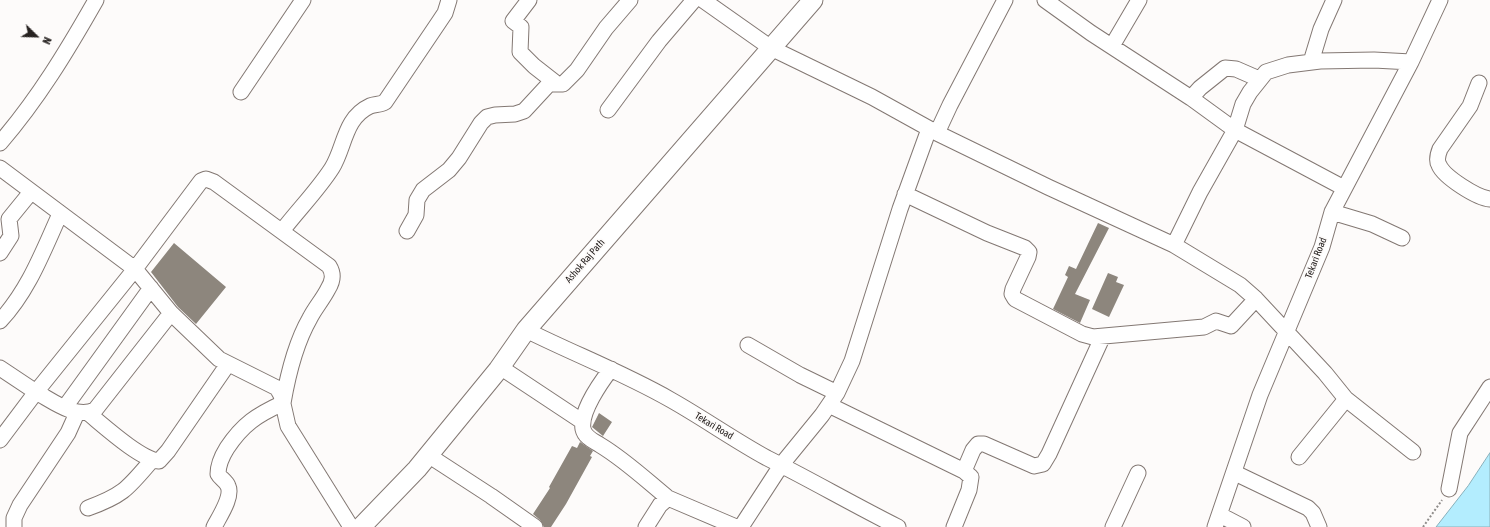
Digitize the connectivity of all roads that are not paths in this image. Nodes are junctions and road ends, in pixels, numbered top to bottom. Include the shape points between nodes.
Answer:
1 (96, 0) edge
2 (302, 0) edge
3 (449, 0) edge
4 (529, 0) edge
5 (630, 0) edge
6 (694, 0) edge
7 (703, 0) edge
8 (813, 0) edge
9 (1005, 0) edge
10 (1045, 0) edge
11 (1139, 0) edge
12 (1334, 0) edge
13 (1440, 0) edge
14 (1112, 46) junction
15 (772, 48) junction
16 (1311, 62) junction
17 (1411, 62) junction
18 (1259, 79) junction
19 (1480, 83) dead end
20 (557, 84) junction
21 (241, 92) dead end
22 (1191, 98) junction
23 (608, 110) dead end
24 (1235, 130) junction
25 (933, 131) junction
26 (0, 143) edge
27 (0, 168) edge
28 (1344, 188) junction
29 (31, 192) junction
30 (905, 194) junction
31 (1490, 199) edge
32 (1332, 212) junction
33 (60, 214) junction
34 (282, 231) junction
35 (407, 231) dead end
36 (1402, 238) dead end
37 (1174, 245) junction
38 (0, 254) edge
39 (135, 270) junction
40 (151, 288) junction
41 (1256, 299) junction
42 (171, 312) junction
43 (0, 321) edge
44 (526, 330) junction
45 (1287, 334) junction
46 (1102, 338) junction
47 (748, 345) dead end
48 (228, 364) junction
49 (500, 367) junction
50 (0, 368) edge
51 (611, 369) junction
52 (1490, 388) edge
53 (36, 392) junction
54 (833, 399) junction
55 (1346, 399) junction
56 (283, 403) junction
57 (77, 411) junction
58 (583, 422) junction
59 (0, 440) edge
60 (1413, 452) dead end
61 (428, 455) junction
62 (1299, 457) dead end
63 (152, 460) junction
64 (782, 464) junction
65 (964, 471) junction
66 (1138, 473) dead end
67 (1235, 473) junction
68 (1450, 489) road end
69 (668, 498) junction
70 (88, 508) dead end
71 (1217, 521) edge
72 (14, 527) edge
73 (214, 527) edge
74 (351, 527) edge
75 (361, 527) edge
76 (535, 527) edge
77 (646, 527) edge
78 (736, 527) edge
79 (741, 527) edge
80 (898, 527) edge
81 (954, 527) edge
82 (1113, 527) edge
83 (1243, 527) edge
84 (1320, 527) edge

1 - 26 street via 56,69 33,103
2 - 21 street
3 - 34 street via 440,22 385,102 371,105 350,125 332,168
4 - 20 street via 513,21 521,27 520,52
5 - 20 street via 573,74 563,84
6 - 23 street via 659,41
7 - 15 street
8 - 15 main road, Ashok Raj Path
9 - 25 street via 950,105
10 - 14 street
11 - 14 street
12 - 16 street via 1321,29
13 - 17 street, Tekari Road
14 - 22 street
15 - 25 street via 872,97
15 - 44 main road, Ashok Raj Path
16 - 17 street
16 - 18 street via 1288,65 1266,72
17 - 28 street, Tekari Road
18 - 22 street via 1236,69 1225,68
18 - 24 street via 1243,104
19 - 31 street via 1470,106 1440,149 1438,164 1463,187
20 - 35 street via 549,84 524,111 495,115 481,123 449,170 423,190 417,200 416,215
22 - 24 street
24 - 28 street
24 - 37 street
25 - 30 street
25 - 37 street via 1048,188
27 - 29 street
28 - 32 street, Tekari Road
29 - 33 street
29 - 38 street via 9,219 11,236
30 - 46 street via 1025,248 1029,252 1013,290 1015,299 1082,334
30 - 54 street via 852,361
32 - 36 street via 1372,224
32 - 45 street, Tekari Road via 1322,247
33 - 39 street
33 - 43 street via 30,280
34 - 39 street via 214,182 206,179 196,186
34 - 56 street via 329,266 332,272 328,290 309,319 297,347
37 - 41 street via 1240,285
39 - 40 street
39 - 53 street
40 - 42 street
40 - 57 street
41 - 45 street
41 - 46 street via 1231,326 1216,321 1204,327 1125,333
42 - 48 street via 209,351
42 - 57 street via 95,410
44 - 49 main road, Ashok Raj Path
44 - 51 street, Tekari Road
45 - 55 street
45 - 67 street, Tekari Road via 1260,395
46 - 65 street via 1055,442 1042,464 1034,466 984,444 978,444
47 - 54 street via 800,375
48 - 56 street via 277,388
48 - 63 street via 163,457 159,461
49 - 58 street
49 - 61 main road, Ashok Raj Path
50 - 53 street
51 - 58 street via 597,389
51 - 64 street, Tekari Road via 672,400 767,458
52 - 68 street via 1460,433
53 - 57 street
53 - 59 street
54 - 64 street
54 - 65 street
55 - 60 street
55 - 62 street
56 - 73 street via 258,415 242,428 219,462 218,474 229,488
56 - 74 street via 288,426
57 - 63 street
57 - 72 street via 68,433 20,505 14,518
58 - 69 street via 584,431 589,438 630,466
61 - 75 main road, Ashok Raj Path
61 - 76 street
63 - 70 street via 120,495
64 - 79 street
64 - 80 street, Tekari Road via 847,502
65 - 81 street via 971,477 971,482
66 - 82 street
67 - 71 street, Tekari Road
67 - 84 street via 1308,508
69 - 77 street via 660,505
69 - 78 street
71 - 83 street

